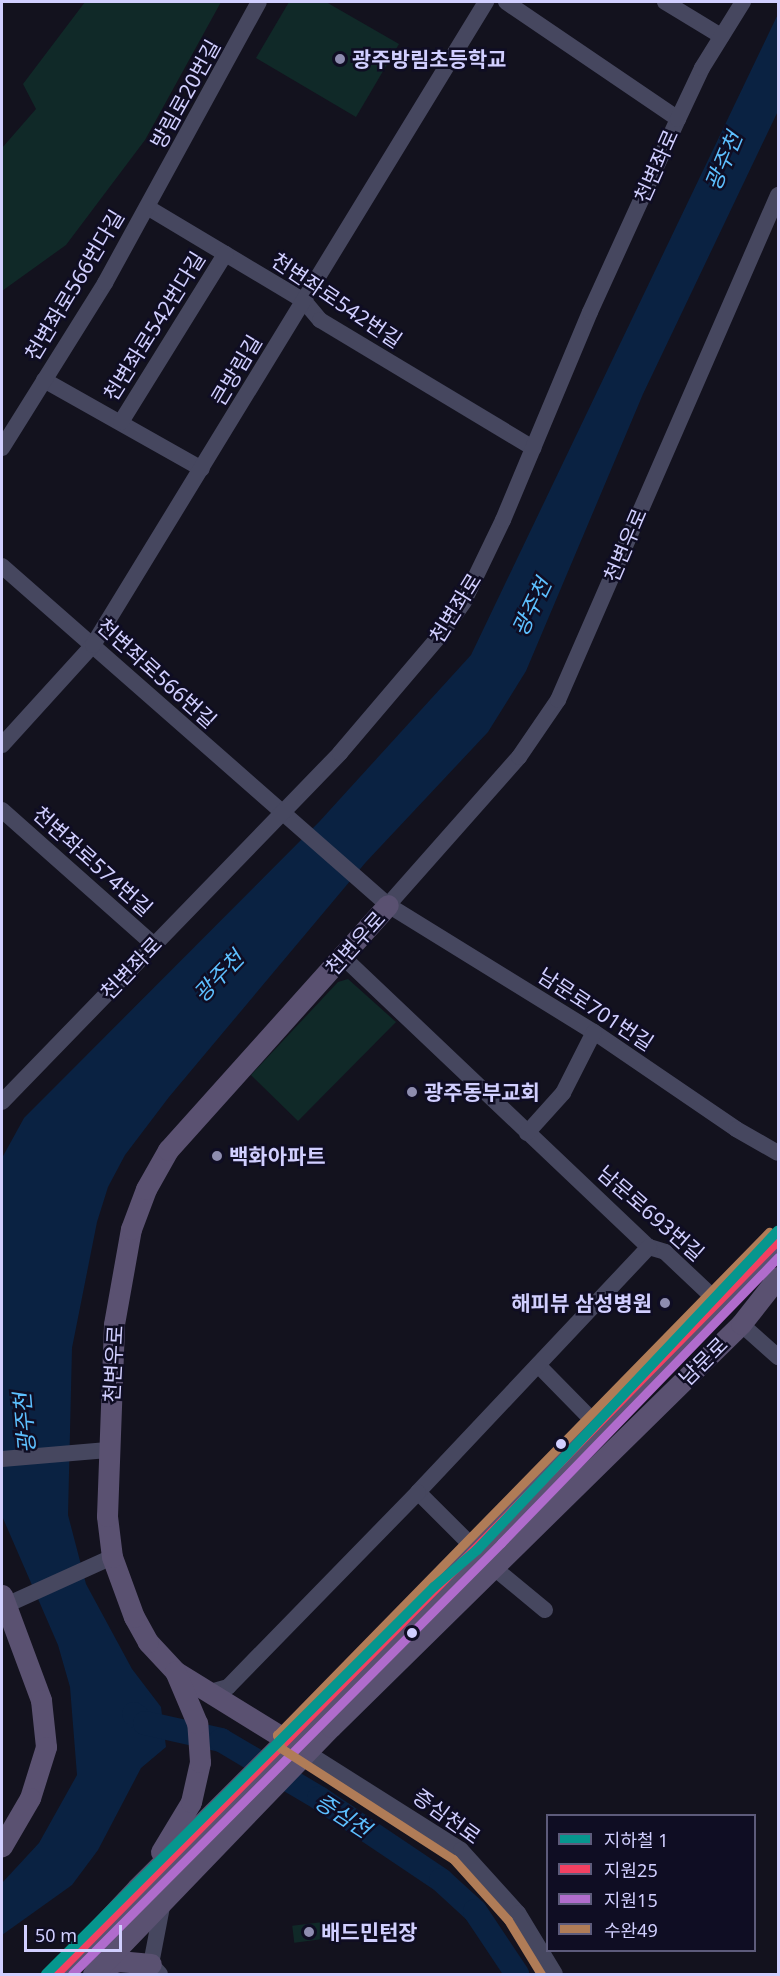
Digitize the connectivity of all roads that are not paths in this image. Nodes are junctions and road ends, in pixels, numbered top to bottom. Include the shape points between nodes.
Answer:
1 (259, 2) edge
2 (486, 2) edge
3 (506, 2) edge
4 (665, 2) edge
5 (743, 2) edge
6 (721, 36) junction
7 (678, 119) junction
8 (778, 195) edge
9 (147, 207) junction
10 (225, 254) junction
11 (304, 301) junction
12 (44, 380) junction
13 (121, 422) junction
14 (2, 448) edge
15 (533, 448) junction
16 (202, 470) junction
17 (2, 566) edge
18 (93, 645) junction
19 (2, 745) edge
20 (2, 810) edge
21 (283, 813) junction
22 (388, 906) junction
23 (154, 945) junction
24 (343, 957) junction
25 (594, 1032) junction
26 (2, 1102) edge
27 (528, 1133) junction
28 (778, 1153) edge
29 (778, 1240) edge
30 (649, 1247) junction
31 (778, 1277) edge
32 (718, 1302) junction
33 (741, 1324) junction
34 (778, 1357) edge
35 (538, 1365) junction
36 (598, 1426) junction
37 (108, 1450) junction
38 (2, 1459) edge
39 (418, 1492) junction
40 (477, 1550) junction
41 (112, 1557) junction
42 (493, 1567) junction
43 (8, 1601) edge
44 (545, 1610) dead end
45 (175, 1671) junction
46 (207, 1693) junction
47 (288, 1738) junction
48 (306, 1752) junction
49 (2, 1846) edge
50 (137, 1888) junction
51 (162, 1906) junction
52 (156, 1969) edge
53 (97, 1971) edge
54 (56, 1974) edge
55 (555, 1974) edge

1 - 9 street, 방림로20번길
2 - 11 street, 큰방림길
3 - 7 street
4 - 6 street
5 - 6 street, 천변좌로
6 - 7 street, 천변좌로
7 - 15 street, 천변좌로
8 - 22 street, 천변우로 via 558,700 519,757
9 - 10 street, 천변좌로542번길
9 - 12 street, 천변좌로566번다길
10 - 11 street, 천변좌로542번길
10 - 13 street, 천변좌로542번다길
11 - 15 street, 천변좌로542번길 via 320,320
11 - 16 street, 큰방림길
12 - 13 street
12 - 14 street, 천변좌로566번다길
13 - 16 street
15 - 21 street, 천변좌로 via 464,601 378,710
16 - 18 street, 큰방림길
17 - 18 street, 천변좌로566번길
18 - 19 street, 큰방림길
18 - 21 street, 천변좌로566번길 via 165,714
20 - 23 street, 천변좌로574번길
21 - 22 street, 천변좌로566번길
21 - 23 street, 천변좌로
22 - 24 main road, 천변우로
22 - 25 street, 남문로701번길
23 - 26 street, 천변좌로
24 - 27 street, 남문로693번길
24 - 37 main road, 천변우로 via 182,1132 146,1189 121,1273
25 - 27 street via 563,1093
25 - 28 street, 남문로701번길 via 736,1129
27 - 30 street, 남문로693번길
29 - 32 main road, 남문로
30 - 32 street, 남문로693번길 via 665,1252
30 - 35 street
31 - 33 main road, 남문로
32 - 36 main road, 남문로
33 - 34 street, 남문로
33 - 42 main road, 남문로
35 - 36 street
35 - 39 street
36 - 40 main road, 남문로
37 - 38 street
37 - 41 main road, 천변우로 via 107,1516
39 - 40 street
39 - 46 street via 228,1687
40 - 42 street
40 - 47 main road, 남문로
41 - 43 street
41 - 45 main road, 천변우로 via 134,1617 148,1641
42 - 44 street
42 - 48 main road, 남문로
43 - 49 main road via 41,1700 46,1747 30,1798
45 - 46 main road, 천변우로
45 - 50 main road via 193,1712 200,1751 191,1802
46 - 47 main road, 천변우로
47 - 48 main road, 천변우로
47 - 50 main road, 남문로
48 - 51 main road, 남문로
48 - 55 street, 증심천로 via 461,1850 518,1913
50 - 54 main road
51 - 52 street
51 - 53 main road
52 - 53 main road via 118,1961

